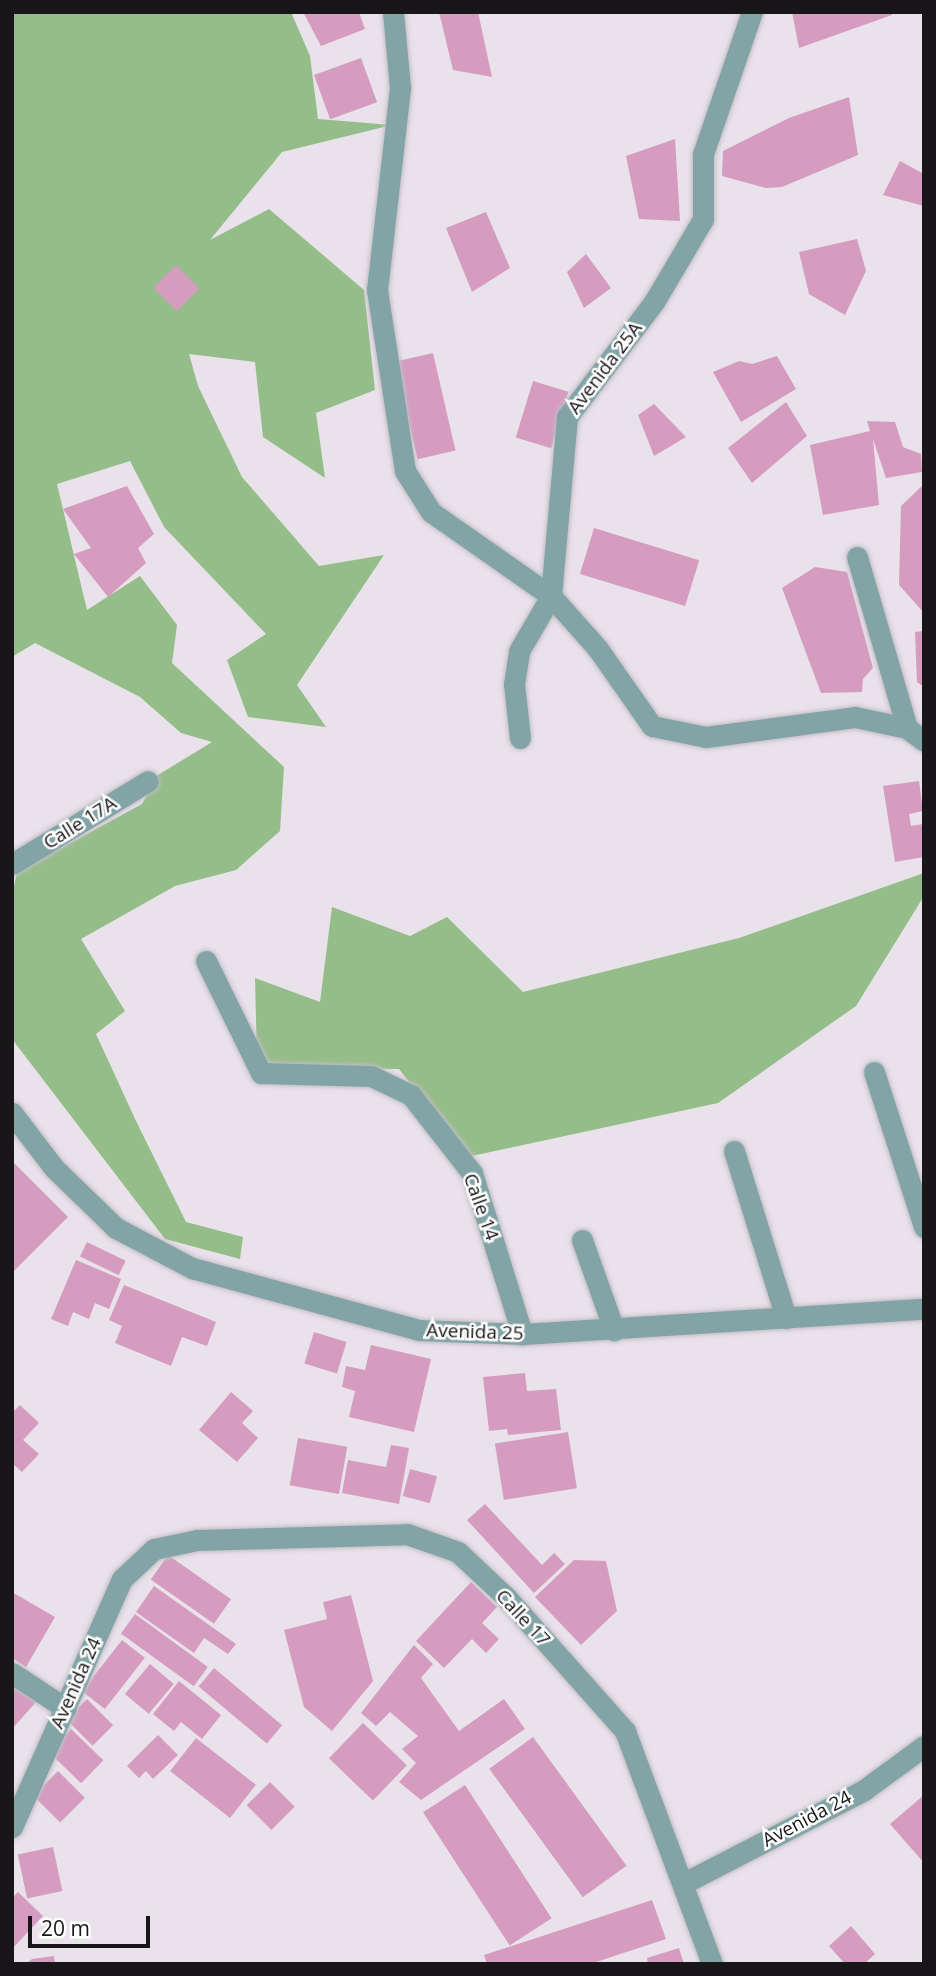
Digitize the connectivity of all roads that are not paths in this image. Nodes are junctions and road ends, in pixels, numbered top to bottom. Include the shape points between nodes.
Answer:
1 (393, 12) edge
2 (752, 12) edge
3 (857, 557) dead end
4 (551, 596) junction
5 (907, 728) junction
6 (520, 738) dead end
7 (924, 741) edge
8 (148, 781) dead end
9 (12, 864) edge
10 (206, 961) dead end
11 (874, 1072) dead end
12 (12, 1113) edge
13 (734, 1151) dead end
14 (924, 1227) edge
15 (582, 1240) dead end
16 (924, 1309) edge
17 (786, 1318) junction
18 (614, 1329) junction
19 (522, 1334) junction
20 (154, 1549) joint
21 (12, 1674) edge
22 (65, 1708) junction
23 (924, 1746) edge
24 (12, 1827) edge
25 (684, 1883) junction
26 (712, 1964) edge

1 - 4 street via 400,88 376,290 405,471 431,512
2 - 4 street, Avenida 25A via 704,154 703,219 654,302 567,417
3 - 5 street
4 - 5 street via 597,649 652,726 706,737 855,717
4 - 6 street, Avenida 25A via 519,651 514,684
5 - 7 street
8 - 9 street, Calle 17A
10 - 19 street, Calle 14 via 261,1073 371,1076 411,1095 472,1173
11 - 14 street
12 - 19 street, Avenida 25 via 54,1168 116,1228 192,1268 418,1330
13 - 17 street
15 - 18 street
16 - 17 street, Avenida 25
17 - 18 street, Avenida 25
18 - 19 street, Avenida 25
20 - 22 street, Avenida 24 via 122,1579
20 - 25 street, Calle 17 via 197,1540 407,1534 458,1552 507,1598 625,1731
21 - 22 street
22 - 24 street, Avenida 24
23 - 25 street, Avenida 24 via 864,1790
25 - 26 street, Calle 17

